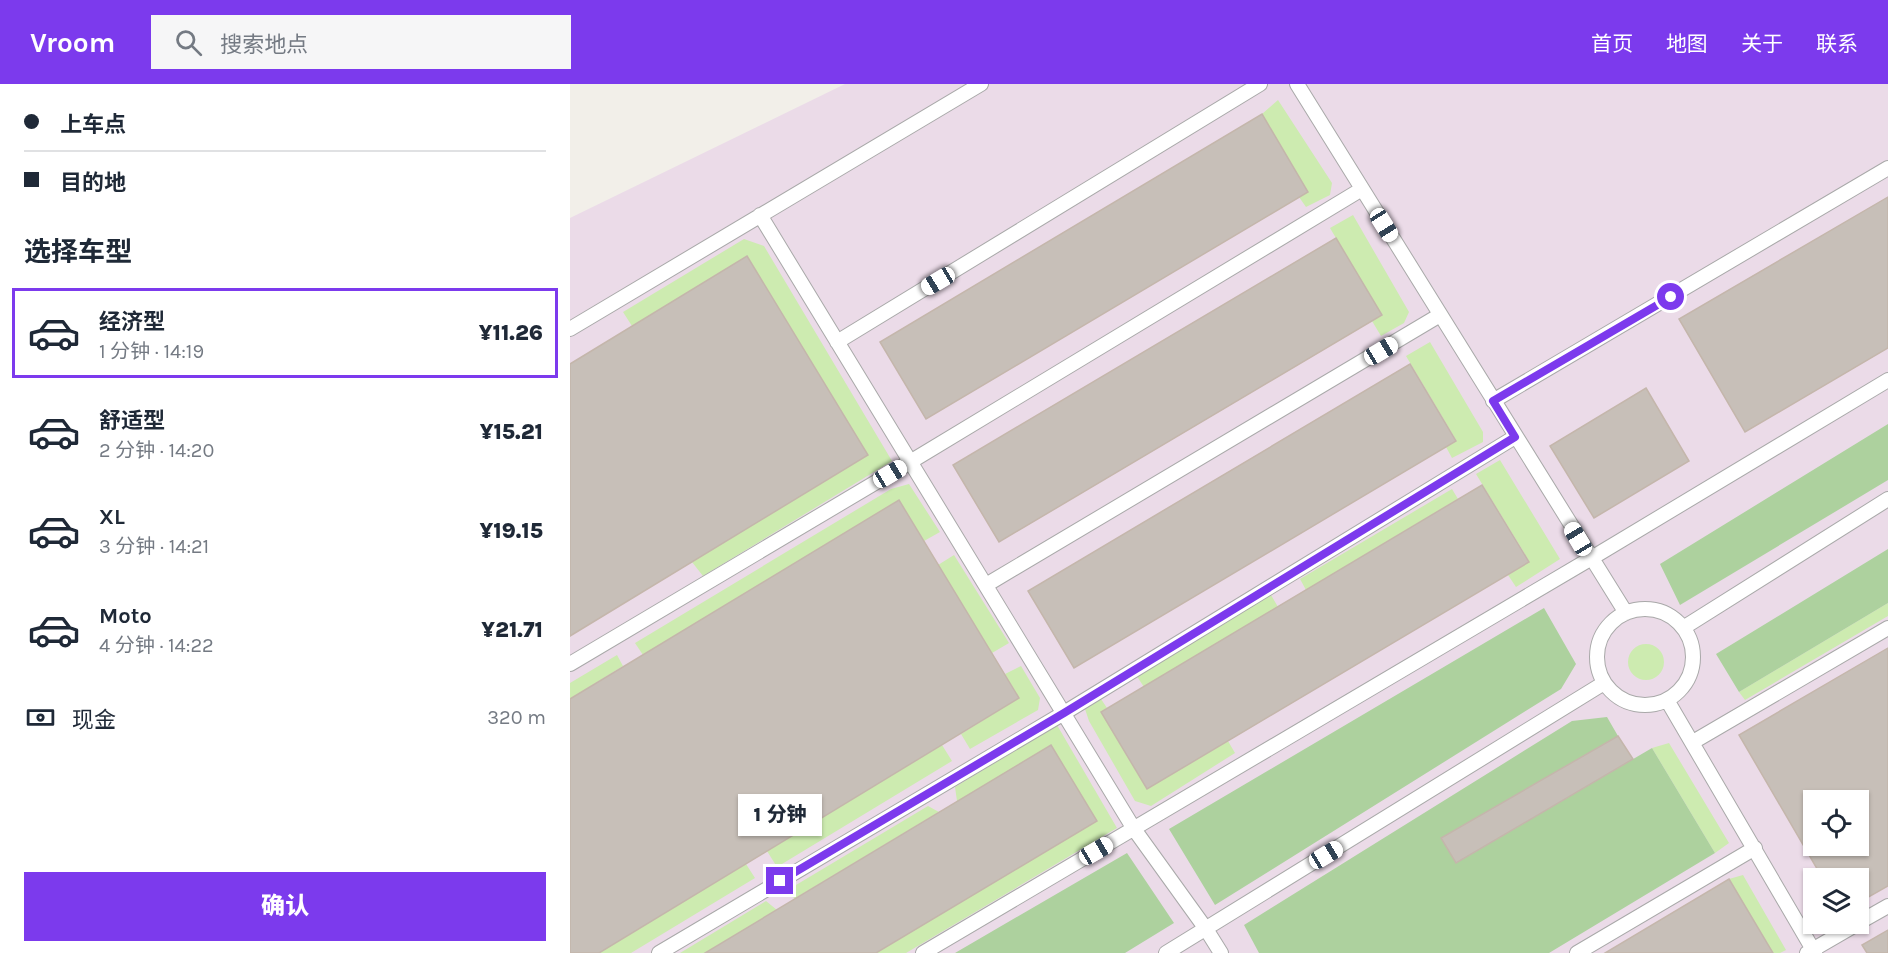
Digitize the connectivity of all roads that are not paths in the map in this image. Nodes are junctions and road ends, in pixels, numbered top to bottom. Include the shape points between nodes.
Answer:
1 (981, 84) edge
2 (1260, 84) edge
3 (1297, 84) edge
4 (1888, 168) edge
5 (1362, 189) junction
6 (760, 215) junction
7 (1440, 315) junction
8 (570, 329) edge
9 (837, 342) junction
10 (1888, 380) edge
11 (1493, 401) junction
12 (1515, 437) junction
13 (910, 462) junction
14 (1888, 499) edge
15 (1590, 559) junction
16 (986, 585) junction
17 (1626, 613) junction
18 (1683, 628) junction
19 (1888, 628) edge
20 (570, 664) edge
21 (1604, 683) junction
22 (1667, 700) junction
23 (1064, 713) junction
24 (1693, 742) junction
25 (1134, 828) junction
26 (1755, 848) junction
27 (1888, 906) edge
28 (1869, 917) edge
29 (1206, 928) junction
30 (1841, 934) edge
31 (1812, 952) edge
32 (659, 953) edge
33 (923, 953) edge
34 (1166, 953) edge
35 (1221, 953) edge
36 (1577, 953) edge

1 - 6 lane
2 - 9 lane
3 - 5 lane
4 - 11 lane
5 - 7 lane
5 - 13 lane
6 - 8 lane
6 - 9 lane
7 - 11 lane
7 - 16 lane
9 - 13 lane
10 - 15 lane
11 - 12 lane
12 - 15 lane
12 - 23 lane
13 - 16 lane
13 - 20 lane
14 - 18 lane
15 - 17 lane
15 - 25 lane
16 - 23 lane
17 - 18 lane via 1655,610
17 - 21 lane via 1603,633 1598,647 1597,662
18 - 22 lane via 1691,643 1693,659 1681,689
19 - 24 lane
21 - 22 lane via 1621,699 1635,705
21 - 29 lane
22 - 24 lane
23 - 25 lane
23 - 32 lane
24 - 26 lane
25 - 29 lane
25 - 33 lane
26 - 31 lane
26 - 36 lane
27 - 28 lane
29 - 34 lane
29 - 35 lane
30 - 31 lane

